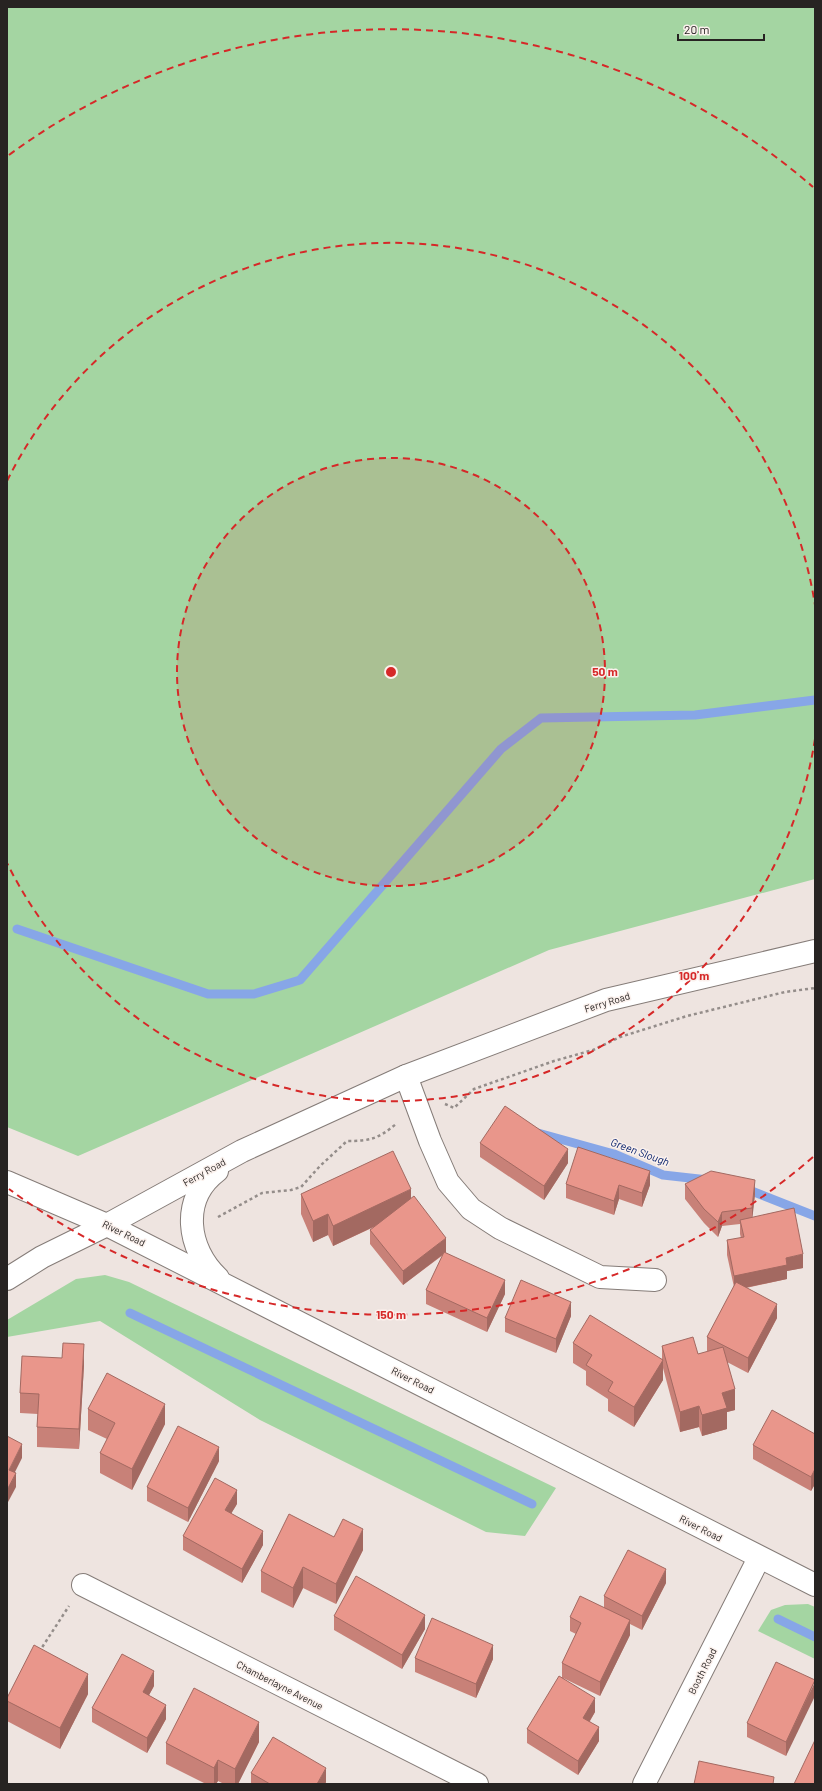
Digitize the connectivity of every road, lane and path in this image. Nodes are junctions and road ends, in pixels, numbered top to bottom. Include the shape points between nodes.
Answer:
1 (815, 951) edge
2 (815, 988) edge
3 (406, 1076) junction
4 (444, 1104) dead end
5 (400, 1122) dead end
6 (242, 1151) junction
7 (7, 1182) edge
8 (215, 1219) dead end
9 (107, 1225) junction
10 (7, 1279) edge
11 (655, 1280) dead end
12 (225, 1284) junction
13 (759, 1558) junction
14 (83, 1585) joint
15 (815, 1585) edge
16 (38, 1654) edge
17 (477, 1784) edge
18 (644, 1784) edge

1 - 3 street, Ferry Road via 606,1000
2 - 4 path via 785,992 620,1037 593,1050 474,1090 454,1108
3 - 6 street, Ferry Road
3 - 11 street via 448,1182 471,1209 500,1228 600,1277
5 - 8 path via 386,1133 368,1141 347,1142 301,1187 262,1193
6 - 9 street, Ferry Road
6 - 12 street via 212,1174 198,1191 191,1218 197,1250 207,1268
7 - 9 street, River Road
9 - 10 street, Ferry Road via 42,1257
9 - 12 street, River Road
12 - 13 street, River Road
13 - 15 street, River Road
13 - 18 street, Booth Road
14 - 16 path
14 - 17 street, Chamberlayne Avenue

